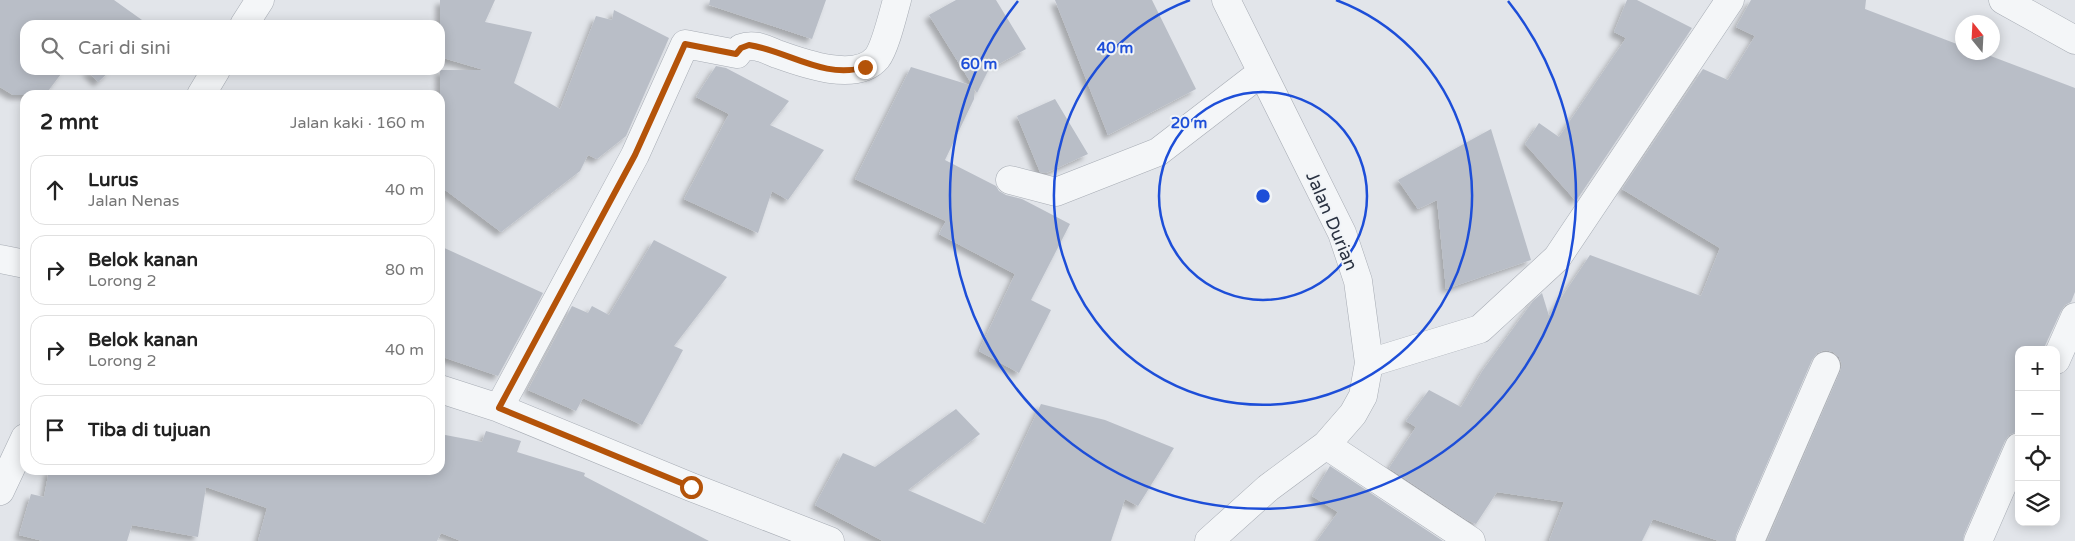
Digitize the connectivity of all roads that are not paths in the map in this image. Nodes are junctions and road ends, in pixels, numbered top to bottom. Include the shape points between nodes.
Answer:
1 (260, 0) edge
2 (897, 0) edge
3 (1226, 0) edge
4 (1730, 0) edge
5 (2003, 0) edge
6 (247, 20) edge
7 (2075, 40) edge
8 (1262, 72) junction
9 (213, 75) edge
10 (204, 90) edge
11 (1010, 180) dead end
12 (0, 259) edge
13 (20, 263) edge
14 (2075, 316) edge
15 (2060, 351) edge
16 (1369, 363) junction
17 (1826, 366) dead end
18 (445, 391) edge
19 (499, 408) junction
20 (1326, 445) junction
21 (20, 449) edge
22 (2015, 456) edge
23 (0, 491) edge
24 (820, 537) edge
25 (1209, 541) edge
26 (1471, 541) edge
27 (1750, 541) edge
28 (1978, 541) edge

1 - 6 street
2 - 19 street via 876,60 853,71 810,65 749,45 736,54 685,44 635,155
3 - 8 street, Jalan Durian
4 - 16 street via 1557,258 1480,329
5 - 7 street
8 - 11 street via 1158,152 1056,192
8 - 16 street, Jalan Durian via 1342,233 1358,281
9 - 10 street
12 - 13 street
14 - 15 street
16 - 20 street, Jalan Durian via 1363,396 1353,414
17 - 27 street
18 - 19 street
19 - 24 street
20 - 25 street, Jalan Durian via 1268,488
20 - 26 street
21 - 23 street
22 - 28 street

